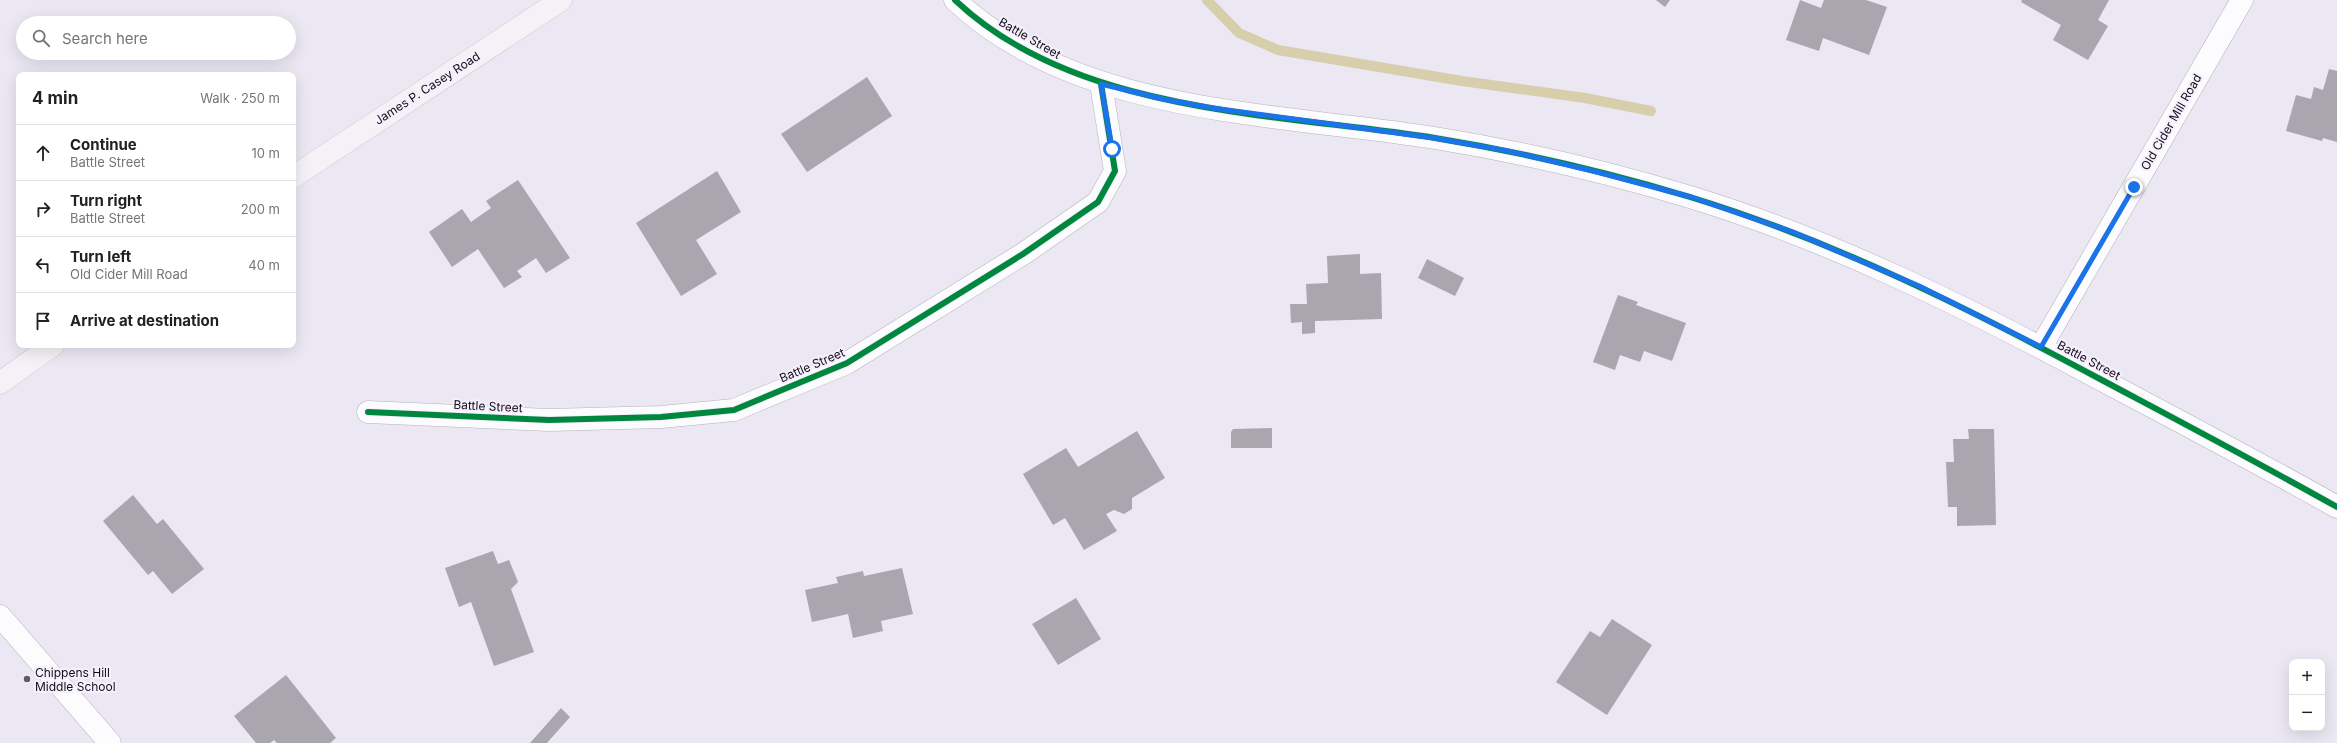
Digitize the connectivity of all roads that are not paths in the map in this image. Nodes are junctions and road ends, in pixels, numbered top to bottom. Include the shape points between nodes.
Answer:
1 (561, 0) edge
2 (955, 0) edge
3 (2242, 0) edge
4 (1101, 84) junction
5 (296, 175) edge
6 (2041, 347) junction
7 (48, 348) edge
8 (0, 383) edge
9 (368, 412) dead end
10 (2337, 507) edge
11 (0, 616) edge
12 (110, 743) edge

1 - 5 main road, James P. Casey Road
2 - 4 street, Battle Street via 1030,53 1063,70
3 - 6 street, Old Cider Mill Road
4 - 6 street, Battle Street via 1212,108 1434,138 1508,151 1691,197 1793,232 1919,286
4 - 9 street, Battle Street via 1115,171 1098,202 1024,254 847,363 734,410 676,416 549,420
6 - 10 street, Battle Street
7 - 8 main road
11 - 12 street

